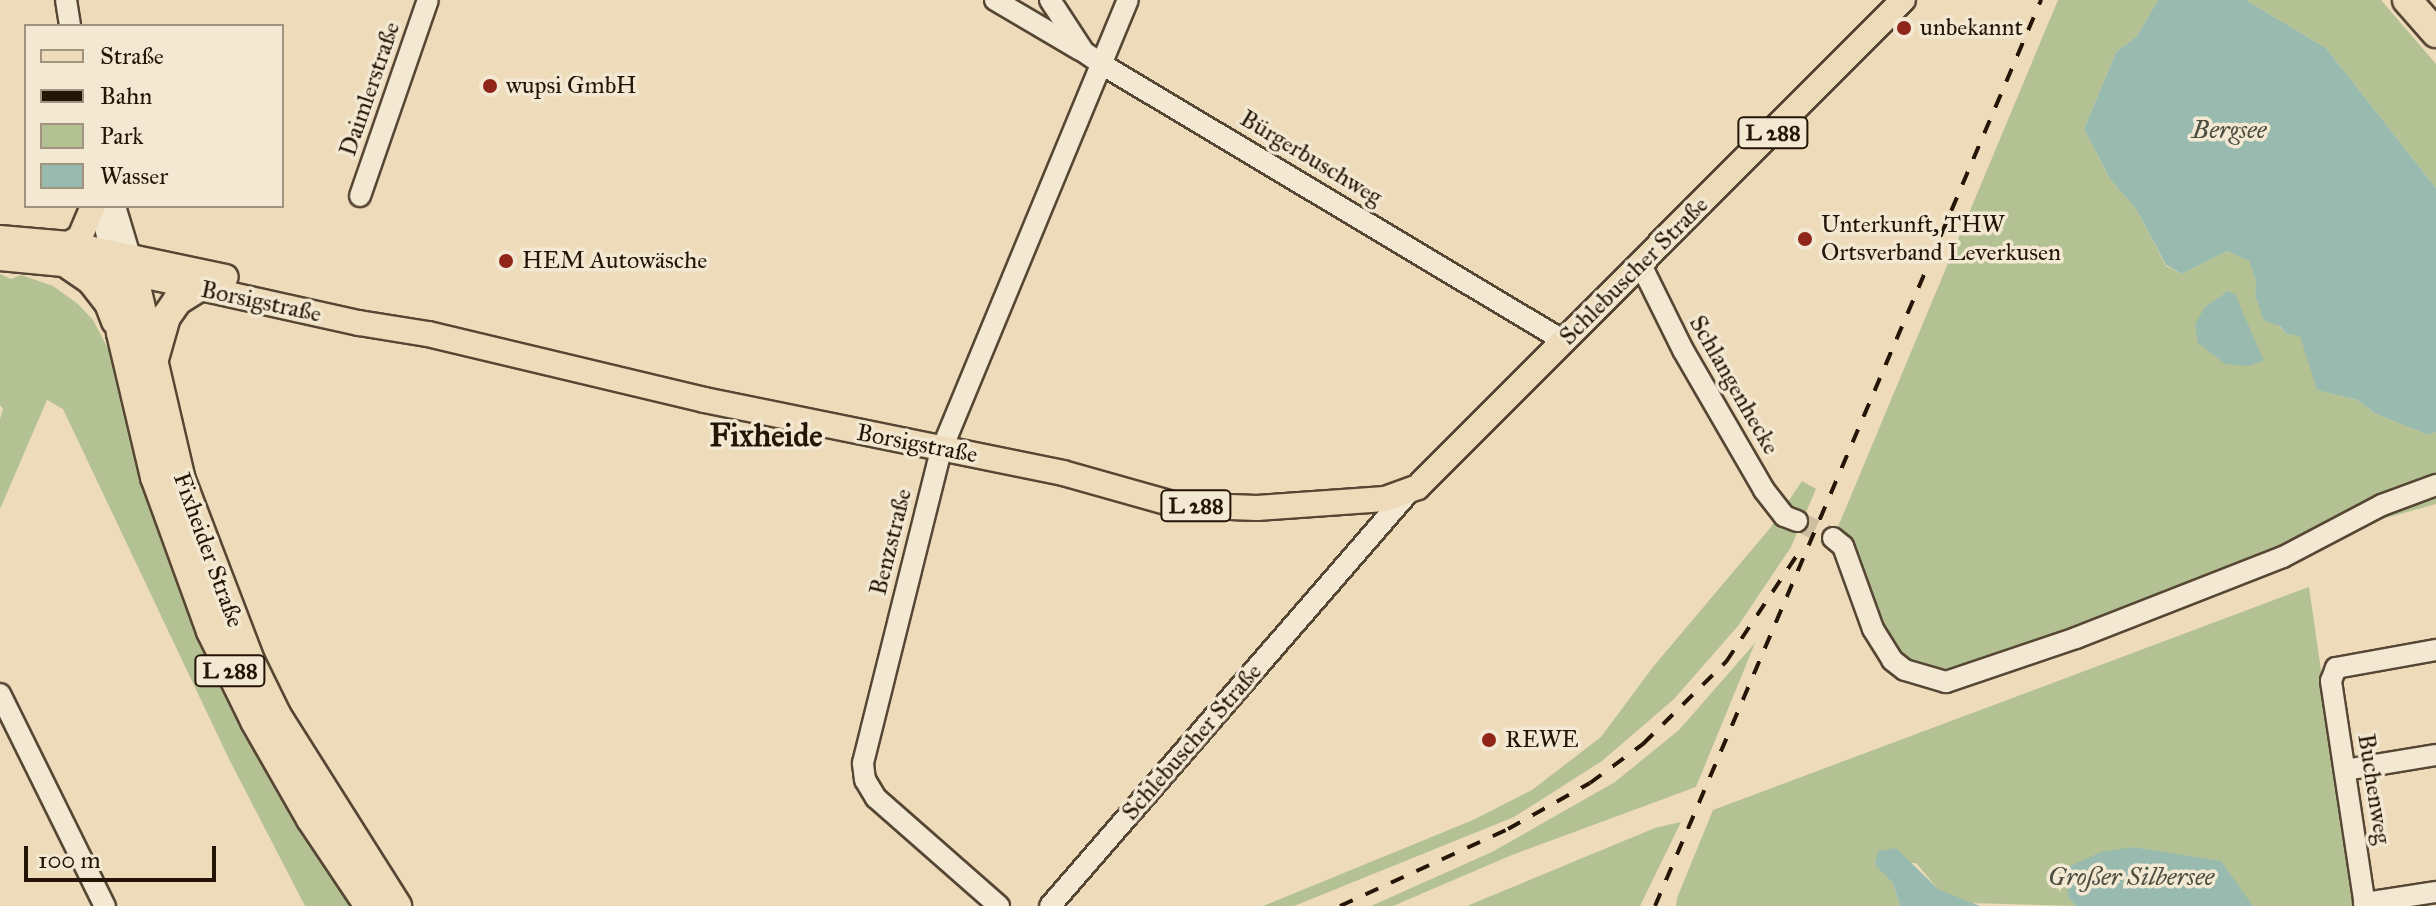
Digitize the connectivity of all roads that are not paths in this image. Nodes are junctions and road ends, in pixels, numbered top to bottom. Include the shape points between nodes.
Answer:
1 (66, 0) edge
2 (428, 0) edge
3 (995, 0) edge
4 (1050, 0) edge
5 (1128, 0) edge
6 (1903, 0) edge
7 (2407, 0) edge
8 (70, 24) edge
9 (2436, 33) edge
10 (1084, 52) junction
11 (1103, 65) junction
12 (360, 196) dead end
13 (92, 208) edge
14 (101, 208) edge
15 (115, 208) edge
16 (0, 238) edge
17 (67, 253) junction
18 (0, 258) edge
19 (1640, 263) junction
20 (128, 266) junction
21 (198, 288) junction
22 (370, 323) junction
23 (121, 333) junction
24 (1564, 341) junction
25 (152, 368) junction
26 (941, 451) junction
27 (2436, 485) edge
28 (1409, 492) junction
29 (1360, 502) junction
30 (1797, 521) tunnel mouth
31 (1833, 538) tunnel mouth
32 (1365, 540) junction
33 (2436, 650) edge
34 (0, 694) edge
35 (2436, 755) edge
36 (2345, 770) junction
37 (2436, 892) edge
38 (2365, 905) edge
39 (105, 906) edge
40 (369, 906) edge
41 (397, 906) edge
42 (999, 906) edge
43 (1050, 906) edge

1 - 8 street
2 - 12 street, Daimlerstraße
3 - 10 street
4 - 10 street, Bürgerbuschweg
5 - 11 street, Benzstraße
6 - 19 main road, Schlebuscher Straße / L 288
7 - 9 highway
10 - 11 street, Bürgerbuschweg
11 - 24 street, Bürgerbuschweg
11 - 26 street, Benzstraße
13 - 17 main road
14 - 20 street, Fixheider Straße
15 - 20 street, Fixheider Straße
16 - 17 main road
17 - 18 main road
17 - 20 main road
17 - 23 highway, L 288 via 100,290
19 - 24 main road, Schlebuscher Straße / L 288
19 - 30 street, Schlangenhecke via 1677,340 1764,490 1784,516
20 - 21 main road, Borsigstraße / L 288
20 - 22 main road, L 288 via 325,299 361,312
20 - 23 highway, Fixheider Straße / L 288
20 - 25 highway, Fixheider Straße / L 288
21 - 22 main road, Borsigstraße / L 288
21 - 25 highway, L 288 via 177,301 166,317
22 - 26 main road, Borsigstraße / L 288
23 - 40 highway, Fixheider Straße / L 288 via 155,477 211,631 311,819
24 - 28 main road, Schlebuscher Straße / L 288
25 - 41 highway, Fixheider Straße / L 288 via 181,480 250,661 291,741
26 - 29 main road, Borsigstraße / L 288 via 1063,473 1177,505 1257,508
26 - 42 street, Benzstraße via 863,774 876,798
27 - 31 street via 2382,505 2283,557 1946,682 1905,670 1892,660 1873,629 1843,546
28 - 29 main road, Borsigstraße / L 288
28 - 32 street, Schlebuscher Straße
29 - 32 street
32 - 43 street, Schlebuscher Straße
33 - 36 street, Buchenweg via 2336,668 2331,681
34 - 39 street
35 - 36 street
36 - 38 street, Buchenweg
37 - 38 street

